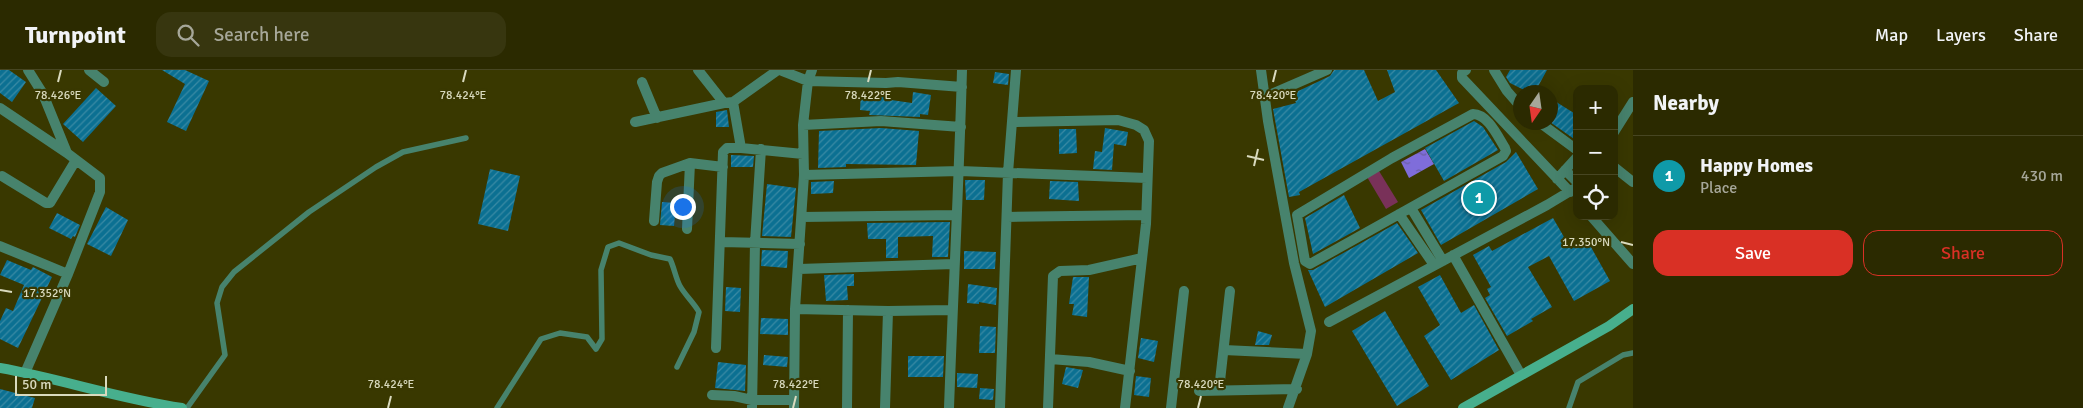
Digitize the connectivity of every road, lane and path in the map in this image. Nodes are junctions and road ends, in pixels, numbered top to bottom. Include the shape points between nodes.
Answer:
1 (28, 70) edge
2 (89, 70) edge
3 (698, 70) edge
4 (779, 70) edge
5 (812, 70) edge
6 (962, 70) edge
7 (1016, 70) edge
8 (1261, 70) edge
9 (1327, 70) edge
10 (1466, 70) edge
11 (1494, 70) edge
12 (808, 81) junction
13 (104, 82) dead end
14 (642, 82) dead end
15 (962, 86) junction
16 (1265, 97) junction
17 (1513, 98) edge
18 (729, 102) junction
19 (1633, 102) edge
20 (0, 108) edge
21 (657, 118) junction
22 (635, 122) dead end
23 (1013, 122) junction
24 (803, 125) junction
25 (961, 127) junction
26 (1550, 130) edge
27 (1615, 130) edge
28 (466, 138) dead end
29 (1573, 147) edge
30 (741, 148) junction
31 (762, 149) junction
32 (67, 153) junction
33 (803, 154) junction
34 (76, 160) junction
35 (1573, 162) edge
36 (690, 163) junction
37 (723, 167) junction
38 (1565, 170) junction
39 (1618, 170) edge
40 (960, 172) junction
41 (1008, 172) junction
42 (804, 175) junction
43 (2, 176) dead end
44 (1148, 178) junction
45 (1573, 178) edge
46 (1558, 179) junction
47 (1633, 182) edge
48 (1573, 189) edge
49 (1411, 208) junction
50 (1399, 214) junction
51 (956, 215) junction
52 (1146, 215) junction
53 (802, 217) junction
54 (1007, 218) junction
55 (1595, 220) edge
56 (654, 221) dead end
57 (688, 229) dead end
58 (721, 242) junction
59 (755, 243) junction
60 (800, 244) junction
61 (0, 246) edge
62 (1453, 255) junction
63 (1142, 258) junction
64 (1632, 262) edge
65 (1438, 263) junction
66 (954, 264) junction
67 (799, 269) junction
68 (68, 274) junction
69 (1230, 291) dead end
70 (1184, 292) dead end
71 (795, 309) junction
72 (1633, 309) edge
73 (848, 310) junction
74 (952, 310) junction
75 (888, 311) junction
76 (1329, 322) dead end
77 (716, 348) dead end
78 (1224, 350) junction
79 (1633, 352) edge
80 (1308, 354) junction
81 (1050, 359) junction
82 (677, 367) dead end
83 (0, 368) edge
84 (1130, 371) junction
85 (25, 373) junction
86 (1521, 375) junction
87 (1296, 389) junction
88 (1199, 390) dead end
89 (1218, 390) junction
90 (712, 395) dead end
91 (752, 404) edge
92 (794, 404) edge
93 (140, 405) edge
94 (182, 408) edge
95 (187, 408) edge
96 (497, 408) edge
97 (847, 408) edge
98 (885, 408) edge
99 (949, 408) edge
100 (1000, 408) edge
101 (1048, 408) edge
102 (1125, 408) edge
103 (1171, 408) edge
104 (1288, 408) edge
105 (1465, 408) edge
106 (1569, 408) edge

1 - 32 street via 43,94
2 - 13 street
3 - 18 street
4 - 12 street
4 - 18 street
5 - 12 street
6 - 15 street
7 - 23 street
8 - 16 street
9 - 16 street
10 - 46 street via 1462,78
11 - 17 street
12 - 15 street
12 - 24 street
14 - 21 street
15 - 25 street
16 - 80 street via 1294,263 1312,331
18 - 21 street
18 - 30 street
19 - 27 street
20 - 32 street
21 - 22 street
23 - 41 street
23 - 44 street via 1118,120 1136,125 1144,130 1149,141
24 - 25 street via 881,121
24 - 33 street
25 - 40 street
26 - 29 street
28 - 95 lane via 403,152 376,167 309,212 234,272 222,287 217,303 225,355
30 - 31 street
30 - 37 street via 724,150
31 - 33 street
31 - 59 street
32 - 34 street
33 - 42 street
34 - 43 street via 50,203
34 - 68 street via 100,178 100,192
35 - 38 street
36 - 37 street
36 - 56 street via 659,176
36 - 57 street
37 - 58 street
38 - 45 street
38 - 46 street
39 - 47 street
40 - 41 street
40 - 42 street
40 - 51 street
41 - 44 street
41 - 54 street
42 - 53 street
44 - 52 street
46 - 48 street
48 - 62 street
49 - 50 street
49 - 50 street via 1503,156 1505,148 1482,116 1469,116 1297,215 1305,262 1310,264
49 - 65 street
50 - 65 street
51 - 53 street
51 - 66 street
52 - 54 street
52 - 63 street
53 - 60 street
54 - 100 street
55 - 64 street
58 - 59 street
58 - 77 street
59 - 60 street
59 - 91 street
60 - 67 street
61 - 68 street
62 - 65 street
62 - 86 street
63 - 81 street via 1089,270 1060,271 1054,276
63 - 84 street
65 - 76 street
66 - 67 street
66 - 74 street
67 - 71 street
68 - 85 street
69 - 78 street
70 - 103 street
71 - 73 street
71 - 92 street
72 - 86 main road via 1610,326
73 - 75 street
73 - 97 street
74 - 75 street
74 - 99 street
75 - 98 street
78 - 80 street
78 - 89 street
79 - 106 lane via 1578,382
80 - 87 street
81 - 84 street via 1089,362
81 - 101 street
82 - 96 lane via 694,332 699,312 679,285 670,259 619,243 608,247 601,270 602,339 596,349 587,337 560,333 541,339
83 - 85 main road
84 - 102 street
85 - 93 main road
86 - 105 main road
87 - 89 street
87 - 104 street
88 - 89 street
90 - 91 street via 734,396
91 - 92 street
93 - 94 main road

